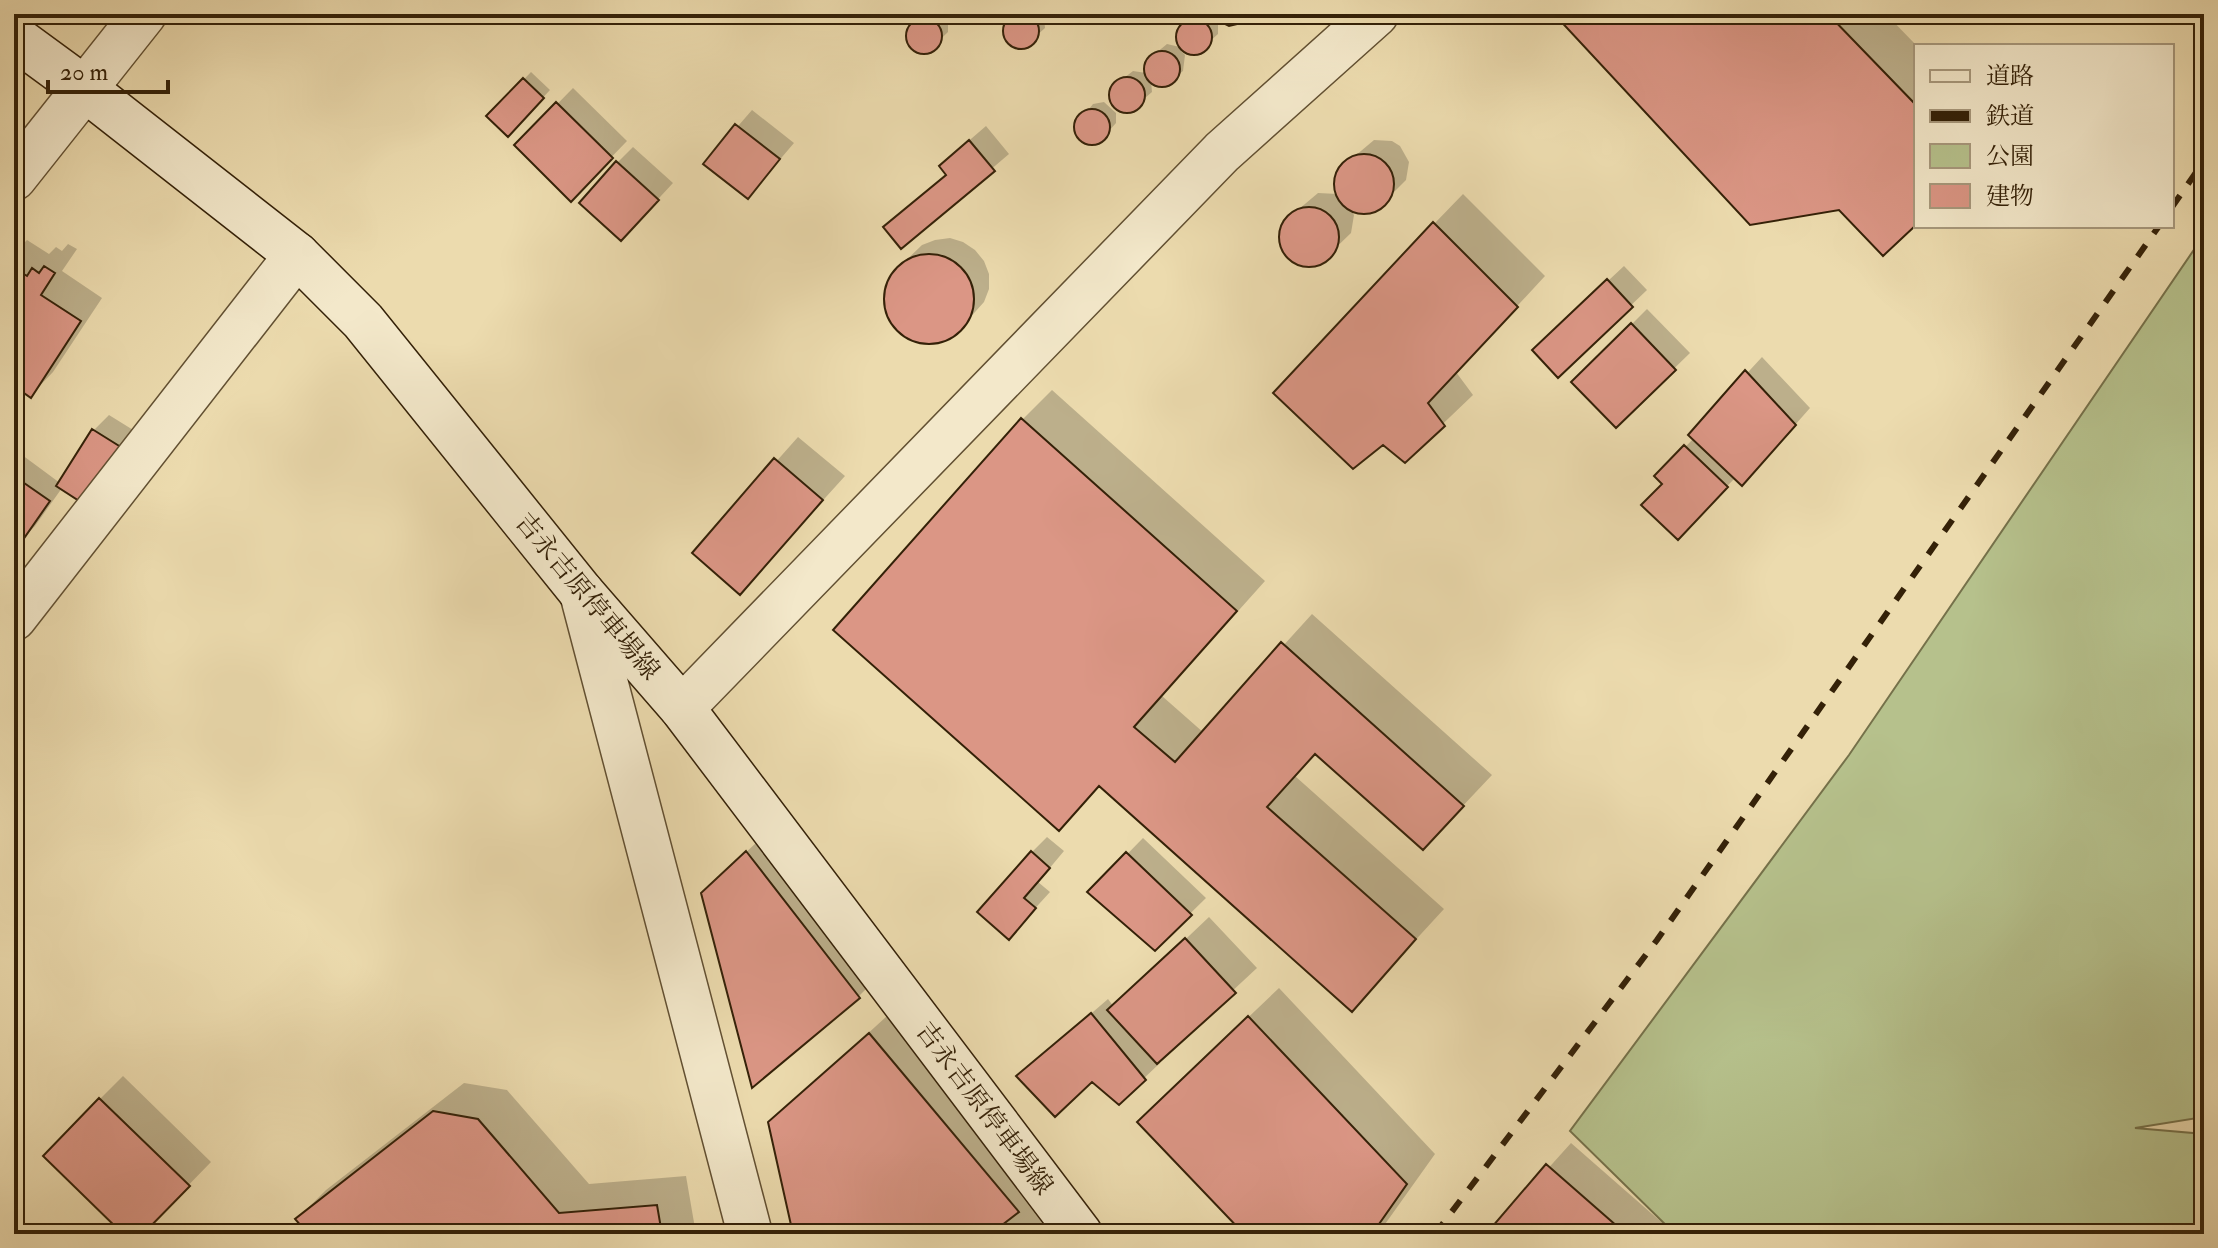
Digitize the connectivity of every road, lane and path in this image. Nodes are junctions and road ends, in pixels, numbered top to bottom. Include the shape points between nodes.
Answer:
1 (144, 14) edge
2 (1376, 14) edge
3 (14, 37) edge
4 (85, 89) junction
5 (22, 155) edge
6 (297, 255) junction
7 (582, 593) junction
8 (14, 618) edge
9 (682, 708) junction
10 (750, 1234) edge
11 (1080, 1234) edge

1 - 4 street
2 - 9 street via 1222,152
3 - 4 street, 吉永吉原停車場線
4 - 5 street
4 - 6 street, 吉永吉原停車場線
6 - 7 street, 吉永吉原停車場線 via 363,321
6 - 8 street
7 - 9 street, 吉永吉原停車場線
7 - 10 street
9 - 11 street, 吉永吉原停車場線

